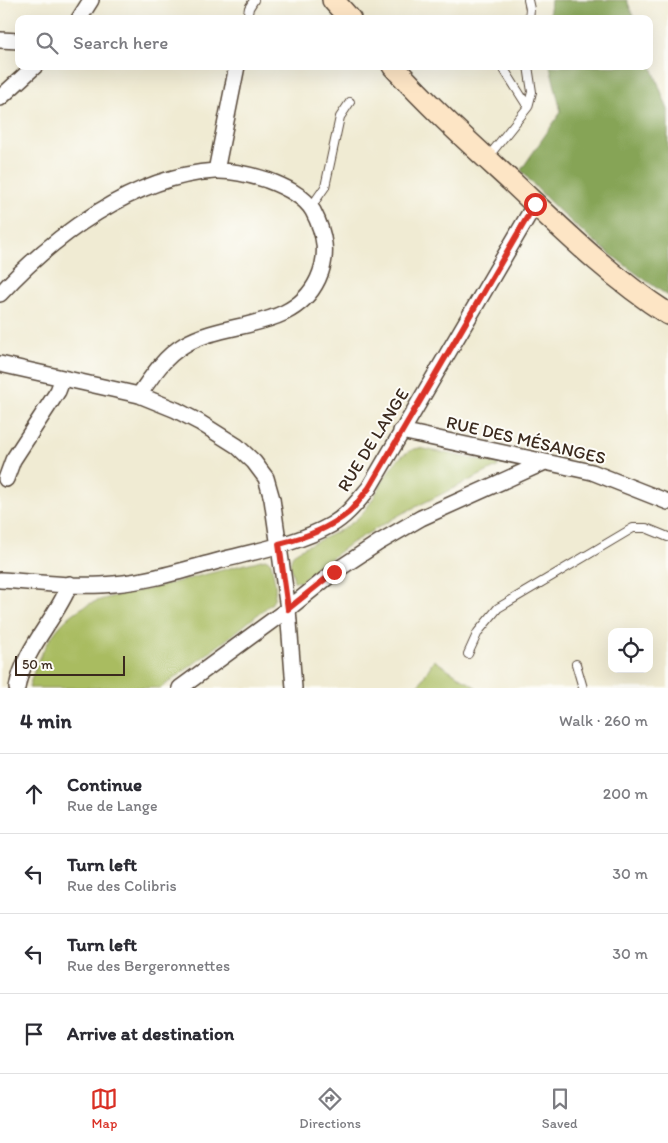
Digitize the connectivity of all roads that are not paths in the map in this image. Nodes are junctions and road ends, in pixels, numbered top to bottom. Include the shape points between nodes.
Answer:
1 (91, 0) edge
2 (254, 0) edge
3 (333, 0) edge
4 (528, 0) edge
5 (82, 15) edge
6 (248, 15) edge
7 (346, 15) edge
8 (529, 15) edge
9 (0, 40) edge
10 (15, 40) edge
11 (31, 70) edge
12 (236, 70) edge
13 (397, 70) edge
14 (505, 70) edge
15 (529, 70) edge
16 (0, 98) edge
17 (350, 102) dead end
18 (528, 107) junction
19 (486, 158) junction
20 (216, 170) junction
21 (535, 204) junction
22 (311, 207) junction
23 (0, 294) edge
24 (668, 314) edge
25 (0, 364) edge
26 (63, 378) junction
27 (139, 395) junction
28 (401, 432) junction
29 (545, 462) junction
30 (6, 479) dead end
31 (668, 502) edge
32 (668, 537) edge
33 (279, 544) junction
34 (0, 580) edge
35 (70, 584) junction
36 (288, 609) junction
37 (468, 654) dead end
38 (576, 664) dead end
39 (17, 688) edge
40 (180, 688) edge
41 (294, 688) edge
42 (583, 688) edge

1 - 5 street
2 - 6 lane
3 - 7 street
4 - 8 lane
9 - 10 street
11 - 16 street
12 - 20 street
13 - 19 street
14 - 18 lane
15 - 18 lane via 532,92
17 - 22 lane via 340,117 325,187
18 - 19 lane
19 - 21 street
20 - 22 street via 252,175 274,183
20 - 23 street via 164,182 104,209 53,244
21 - 24 street via 598,261
21 - 28 street, RUE DE LANGE
22 - 27 street via 321,227 325,254 323,268 307,298 276,317 183,346 162,364
25 - 26 street
26 - 27 street
26 - 30 street via 13,460
27 - 33 street via 199,422 237,446 254,462 266,478
28 - 29 street, RUE DES MÉSANGES
28 - 33 street, RUE DE LANGE via 369,488 350,511 332,525
29 - 31 street, RUE DES MÉSANGES via 592,472
29 - 36 street via 422,518 378,543 334,572
32 - 37 lane via 646,528 633,528 498,608 478,632
33 - 35 street, RUE DE LANGE via 158,577 113,585
33 - 36 street
34 - 35 street, RUE DE LANGE
35 - 39 street via 34,643
36 - 40 street
36 - 41 street
38 - 42 lane

